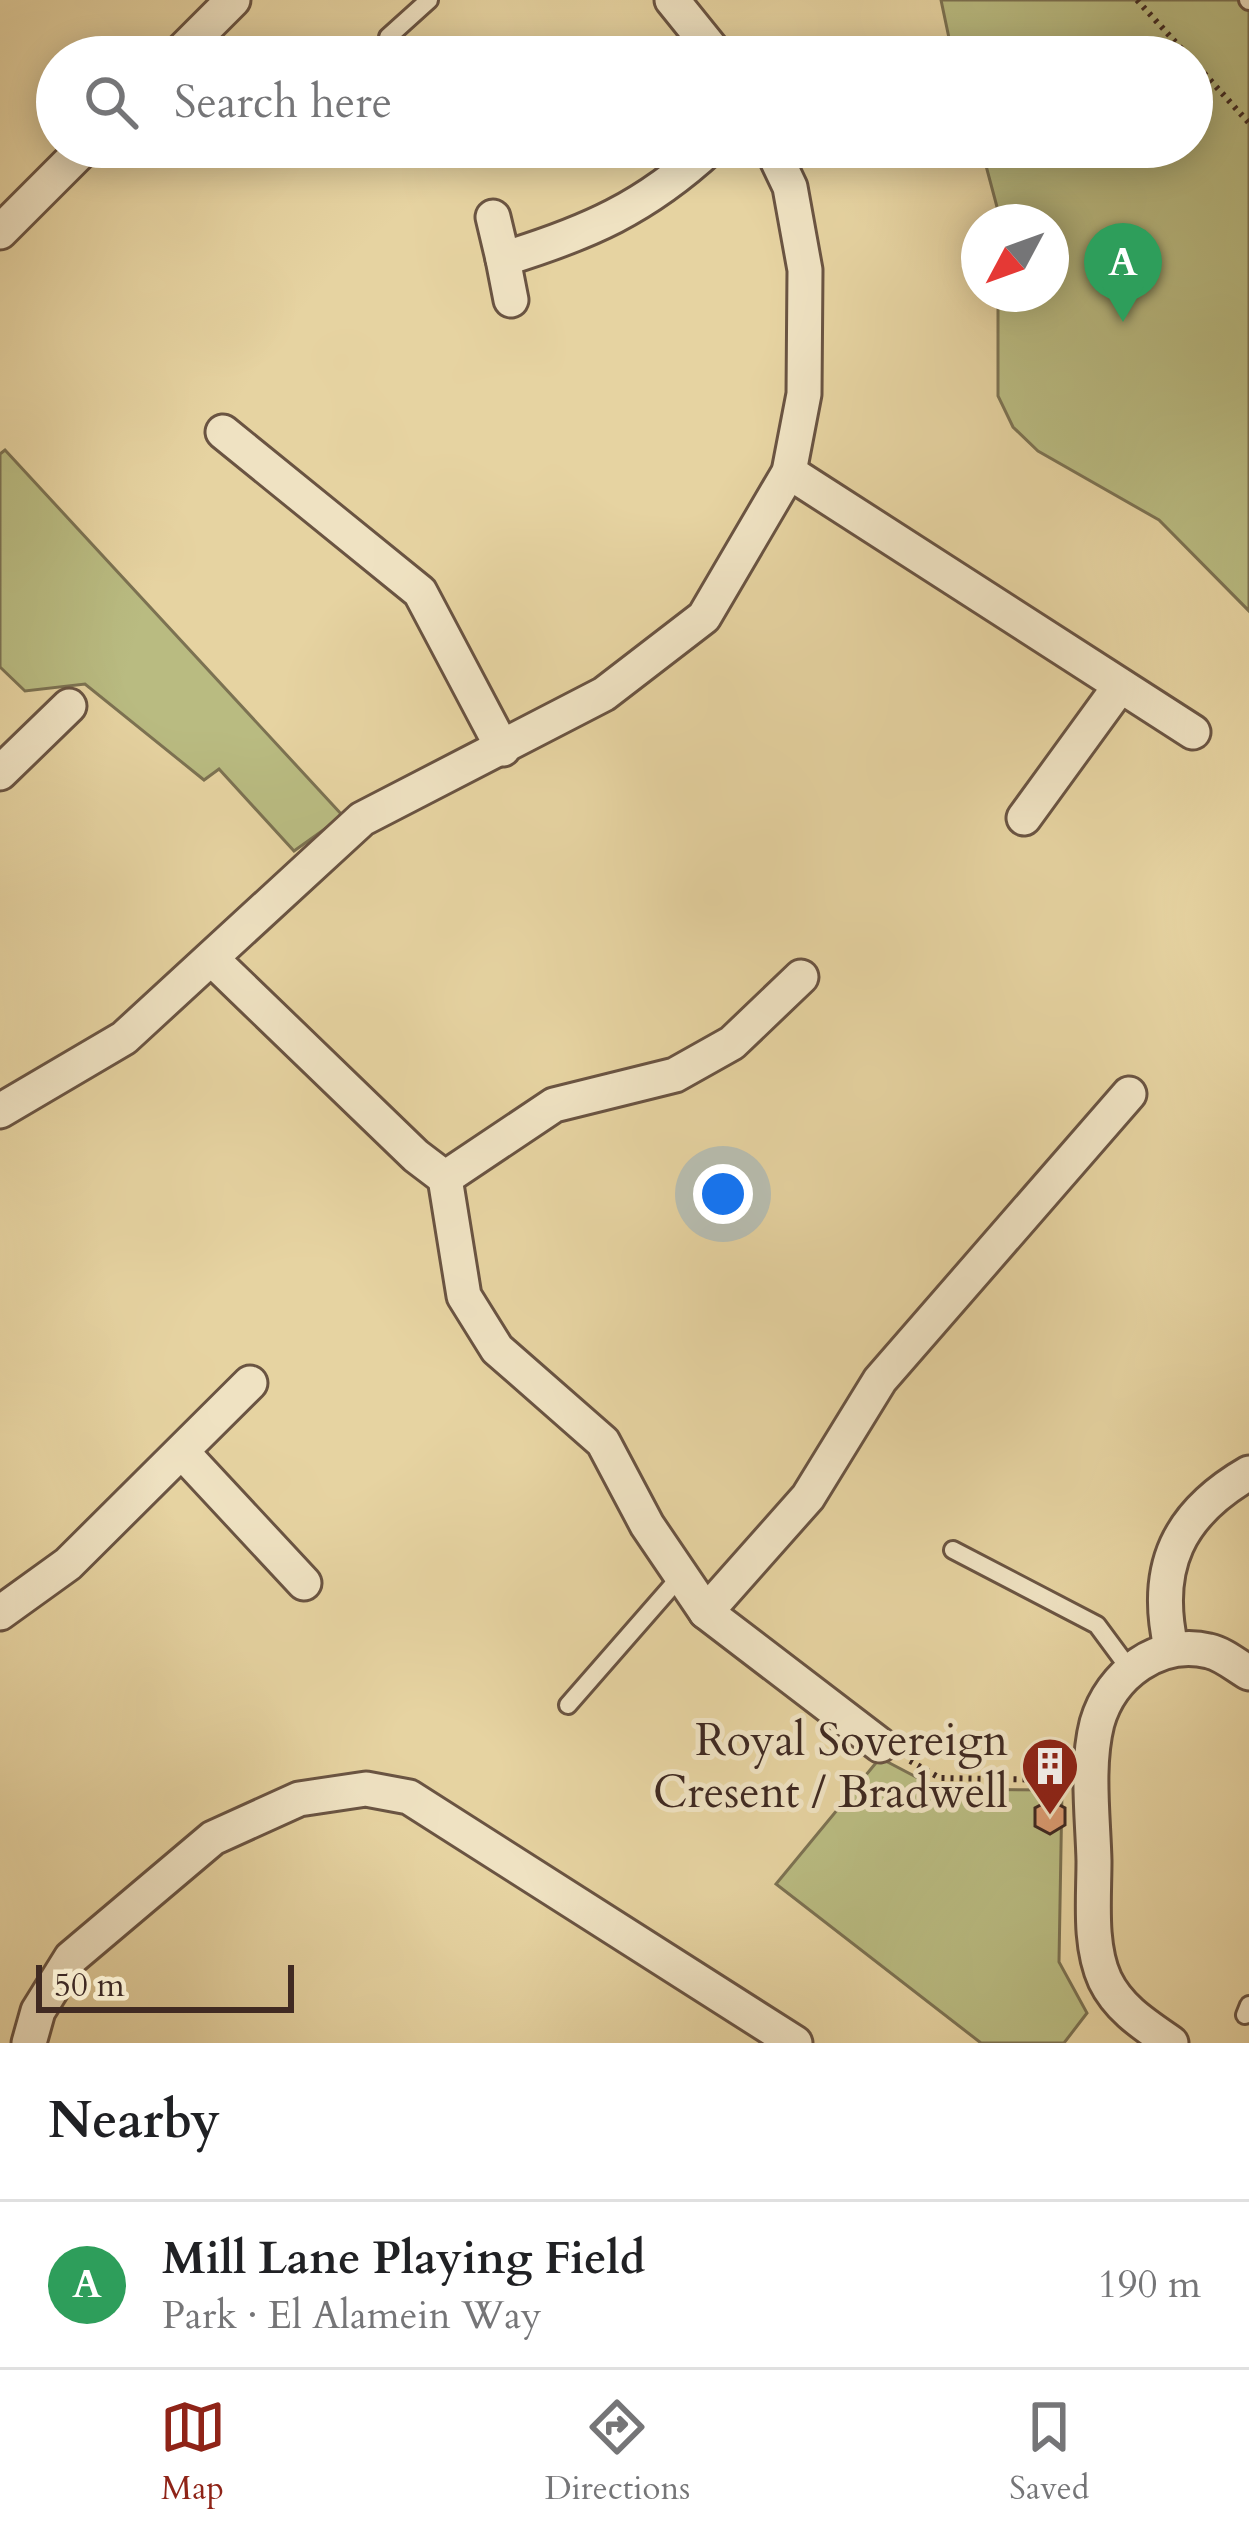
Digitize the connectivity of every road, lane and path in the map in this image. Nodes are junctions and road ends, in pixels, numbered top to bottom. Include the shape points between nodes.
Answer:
1 (233, 0) edge
2 (429, 0) edge
3 (672, 0) edge
4 (1137, 0) edge
5 (197, 36) edge
6 (389, 36) edge
7 (701, 36) edge
8 (1169, 36) edge
9 (1213, 84) edge
10 (1249, 123) edge
11 (65, 168) edge
12 (688, 168) edge
13 (781, 168) edge
14 (493, 217) dead end
15 (0, 232) edge
16 (502, 259) junction
17 (512, 300) dead end
18 (223, 432) dead end
19 (789, 472) junction
20 (1120, 686) junction
21 (69, 706) dead end
22 (1193, 732) dead end
23 (502, 749) junction
24 (0, 773) edge
25 (1024, 818) dead end
26 (213, 960) junction
27 (801, 977) dead end
28 (1129, 1094) dead end
29 (2, 1105) edge
30 (446, 1178) junction
31 (250, 1383) dead end
32 (183, 1453) junction
33 (1249, 1473) edge
34 (953, 1550) dead end
35 (680, 1578) junction
36 (304, 1583) dead end
37 (0, 1612) edge
38 (706, 1612) junction
39 (1172, 1647) junction
40 (1131, 1671) junction
41 (1249, 1673) edge
42 (568, 1705) dead end
43 (880, 1745) joint
44 (1092, 1781) junction
45 (29, 2043) edge
46 (795, 2043) edge
47 (1171, 2043) edge

1 - 5 street
2 - 6 lane
3 - 7 street
4 - 8 path
9 - 10 path
11 - 15 street
12 - 16 street via 663,191 580,236
13 - 19 street via 805,270 805,394
14 - 16 street
16 - 17 street
18 - 23 street via 420,592
19 - 20 street
19 - 23 street via 704,617 604,694
20 - 22 street
20 - 25 street
21 - 24 street
23 - 26 street via 362,819
26 - 29 street via 124,1038
26 - 30 street
27 - 30 street via 732,1043 675,1075 554,1105
28 - 38 street via 880,1380 808,1497
30 - 35 street via 464,1296 497,1349 603,1442
31 - 32 street
32 - 36 street
32 - 37 street via 68,1564
33 - 39 street via 1188,1521 1171,1556 1162,1606
34 - 40 lane via 1097,1624
35 - 38 street
35 - 42 lane
38 - 43 street
39 - 40 street
39 - 41 street via 1213,1652
40 - 44 street via 1097,1724
43 - 44 path via 940,1778
44 - 47 street via 1095,1945 1104,1977 1121,2006
45 - 46 street via 38,2011 71,1958 213,1838 299,1799 366,1789 409,1797

